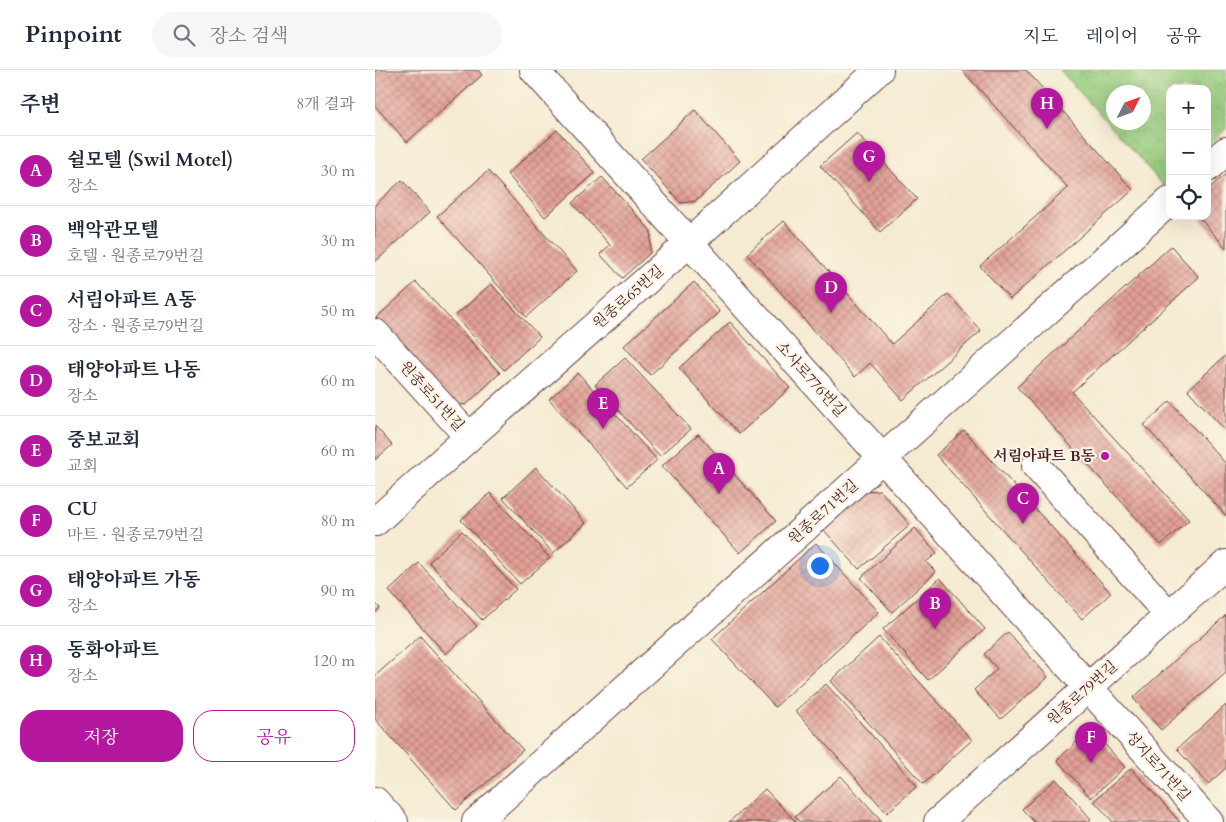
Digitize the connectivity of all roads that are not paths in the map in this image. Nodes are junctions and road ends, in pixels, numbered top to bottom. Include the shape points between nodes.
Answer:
1 (534, 70) edge
2 (879, 70) edge
3 (1226, 151) edge
4 (1211, 164) edge
5 (1166, 205) edge
6 (689, 243) junction
7 (375, 333) edge
8 (469, 437) junction
9 (883, 458) junction
10 (1036, 466) dead end
11 (375, 522) edge
12 (1226, 564) edge
13 (1169, 615) junction
14 (1088, 688) junction
15 (375, 801) edge
16 (394, 822) edge
17 (476, 822) edge
18 (938, 822) edge
19 (1209, 822) edge

1 - 6 street, 소사로776번길
2 - 6 street, 원종로65번길
3 - 4 street
5 - 9 street, 원종로71번길
6 - 8 street, 원종로65번길
6 - 9 street, 소사로776번길
7 - 8 street, 원종로51번길
8 - 11 street, 원종로65번길
9 - 14 street, 소사로776번길
9 - 17 street, 원종로71번길
10 - 13 street
12 - 13 street, 원종로79번길
13 - 14 street, 원종로79번길
14 - 18 street, 원종로79번길
14 - 19 street, 성지로71번길
15 - 16 street

